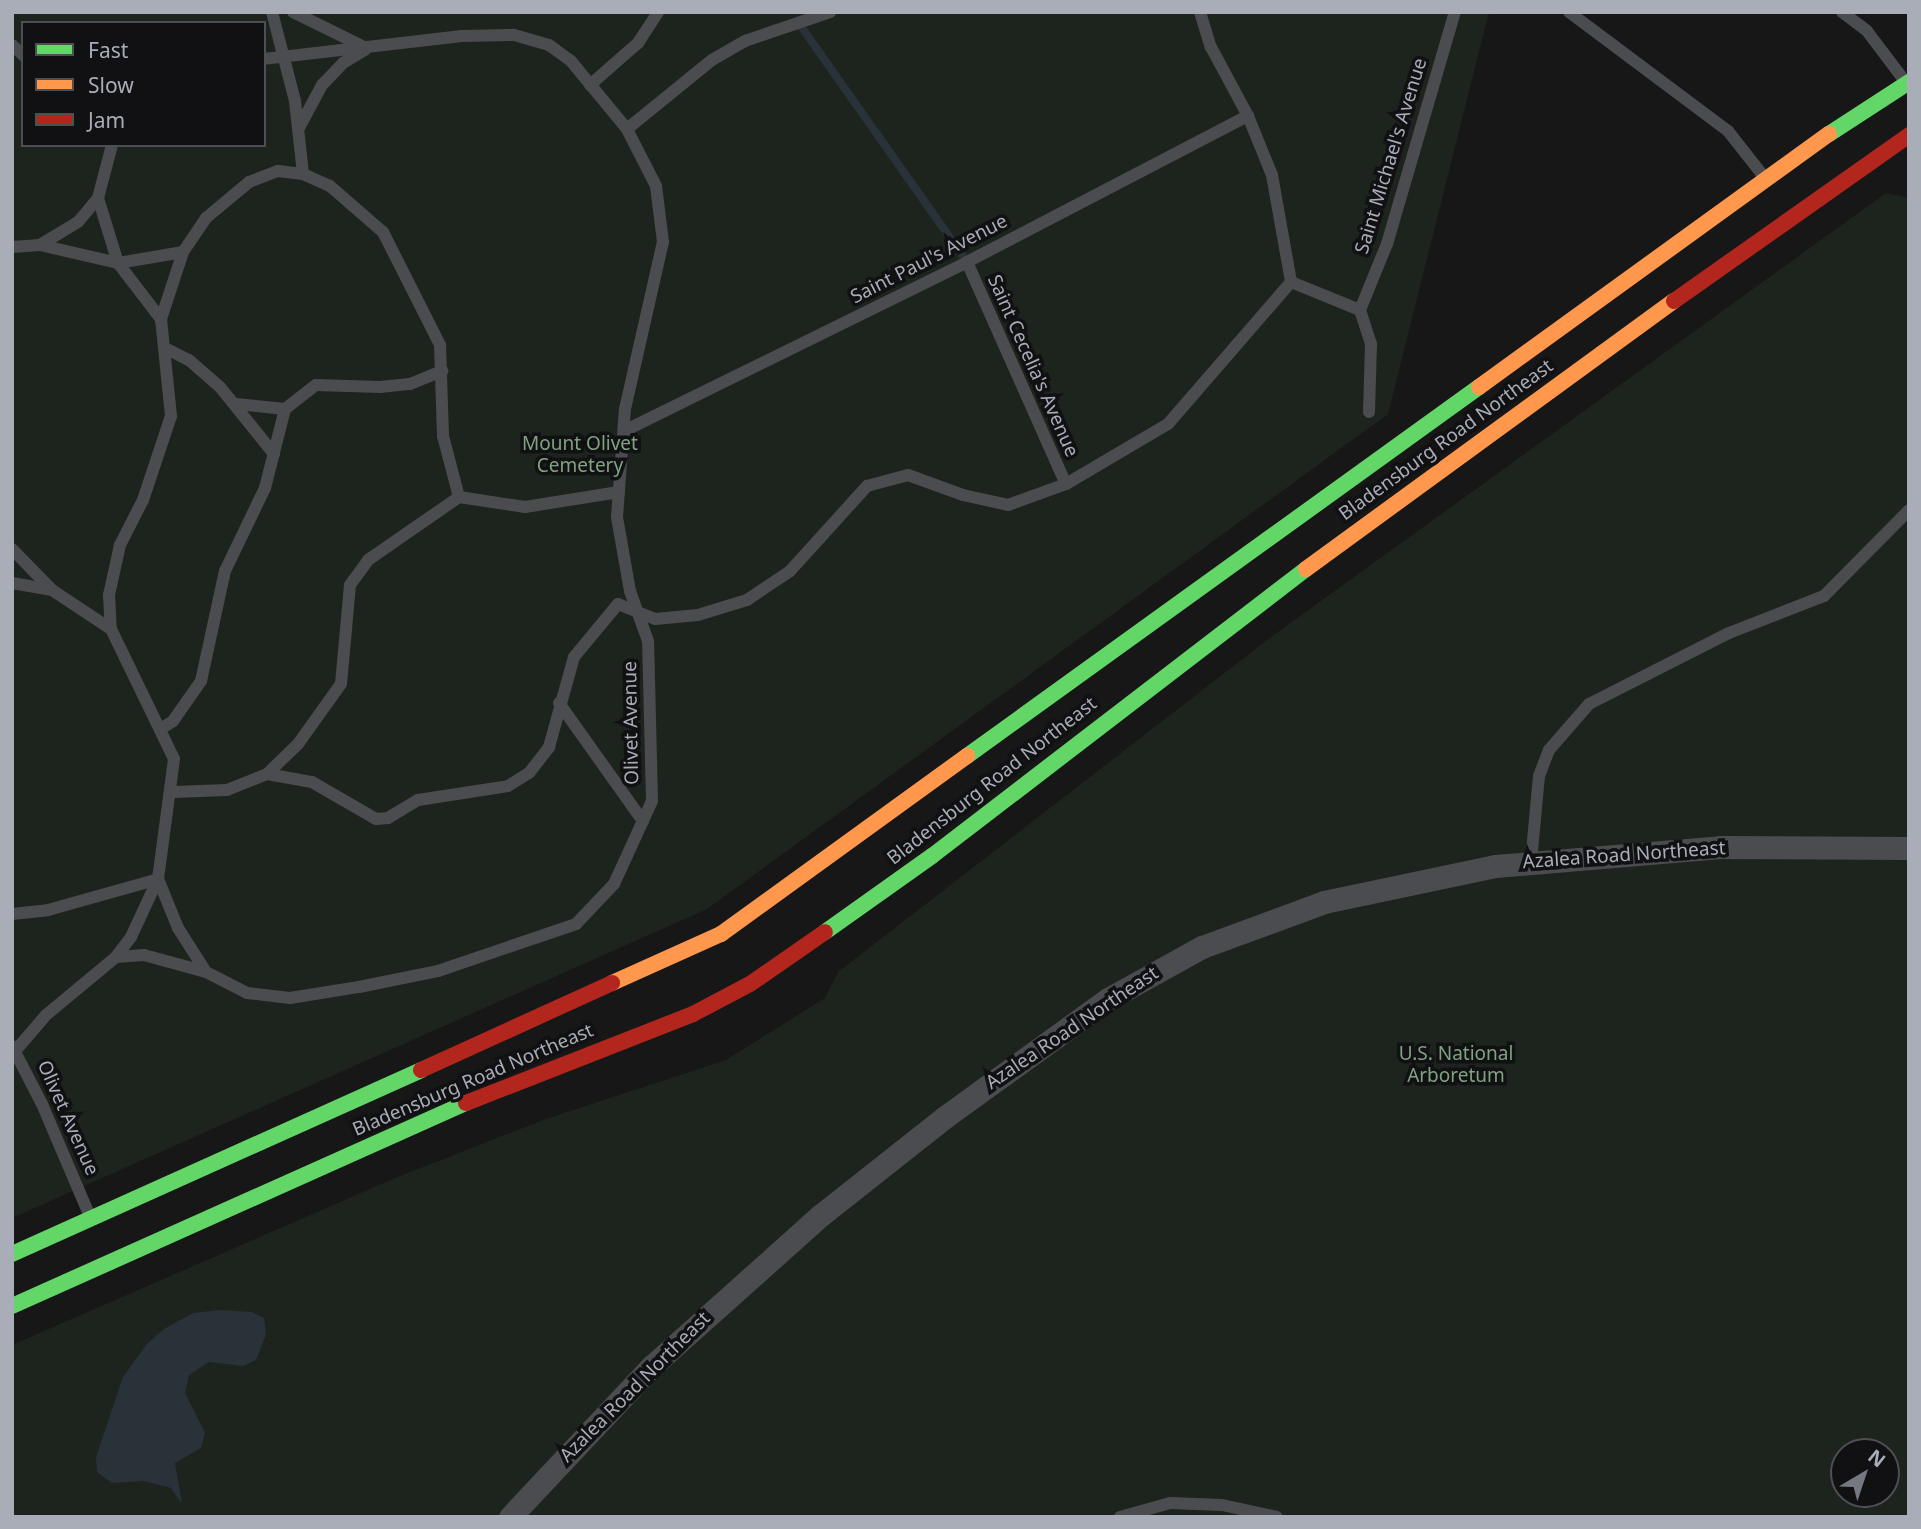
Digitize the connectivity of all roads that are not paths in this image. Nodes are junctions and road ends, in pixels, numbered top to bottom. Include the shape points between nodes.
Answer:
1 (272, 12) edge
2 (293, 12) edge
3 (659, 12) edge
4 (830, 12) edge
5 (1200, 12) edge
6 (1455, 12) edge
7 (1569, 12) edge
8 (1843, 12) edge
9 (368, 48) junction
10 (285, 56) junction
11 (266, 59) edge
12 (590, 85) junction
13 (1908, 85) edge
14 (1248, 116) junction
15 (299, 128) junction
16 (627, 129) junction
17 (1909, 135) edge
18 (111, 147) edge
19 (303, 174) junction
20 (1766, 179) junction
21 (98, 198) junction
22 (40, 245) junction
23 (12, 247) edge
24 (183, 252) junction
25 (967, 262) junction
26 (118, 263) junction
27 (1291, 282) junction
28 (1360, 310) junction
29 (161, 319) junction
30 (167, 349) junction
31 (1525, 352) junction
32 (442, 371) junction
33 (1545, 379) junction
34 (236, 404) junction
35 (285, 410) junction
36 (1369, 412) dead end
37 (624, 431) junction
38 (274, 454) junction
39 (1066, 484) junction
40 (619, 492) junction
41 (459, 497) junction
42 (1909, 510) edge
43 (13, 550) edge
44 (12, 583) edge
45 (52, 590) junction
46 (638, 612) junction
47 (111, 629) junction
48 (559, 703) junction
49 (162, 728) junction
50 (268, 774) junction
51 (173, 792) junction
52 (643, 821) junction
53 (1909, 848) edge
54 (1531, 862) junction
55 (158, 879) junction
56 (12, 914) edge
57 (116, 957) junction
58 (206, 972) junction
59 (14, 1048) edge
60 (157, 1203) junction
61 (91, 1219) junction
62 (169, 1236) junction
63 (45, 1253) junction
64 (12, 1254) edge
65 (59, 1285) junction
66 (12, 1306) edge
67 (510, 1517) edge
68 (1120, 1517) edge
69 (1277, 1517) edge

1 - 10 lane
2 - 9 lane
3 - 12 lane via 638,43
4 - 16 lane via 745,41 712,60
5 - 14 lane via 1230,87
6 - 28 lane, Saint Michael's Avenue via 1387,244
7 - 20 lane via 1728,131
8 - 13 lane via 1867,31
9 - 10 lane, Olivet Avenue
9 - 12 lane, Olivet Avenue via 462,36 513,35 549,45
9 - 15 lane via 343,63 322,85
10 - 11 lane, Olivet Avenue
10 - 15 lane
12 - 16 lane, Olivet Avenue
13 - 20 main road, Bladensburg Road Northeast
14 - 25 lane, Saint Paul's Avenue
14 - 27 lane via 1272,174
15 - 19 lane
16 - 37 lane, Olivet Avenue via 656,186 663,242 643,318
17 - 33 main road, Bladensburg Road Northeast
18 - 21 lane
19 - 24 lane via 278,171 249,182 206,218
19 - 32 lane via 352,201 383,232 440,345
20 - 31 main road, Bladensburg Road Northeast
21 - 22 lane via 78,222
21 - 26 lane
22 - 23 lane
22 - 26 lane
24 - 26 lane
24 - 29 lane
25 - 37 lane, Saint Paul's Avenue
25 - 39 lane, Saint Cecelia's Avenue
26 - 29 lane
27 - 28 lane
27 - 39 lane via 1168,424
28 - 36 lane via 1371,344
29 - 30 lane
30 - 34 lane via 189,360
30 - 47 lane via 171,416 143,500 120,545 108,595
31 - 33 main road
31 - 60 main road, Bladensburg Road Northeast via 721,934
32 - 35 lane via 410,384 316,385
32 - 41 lane via 446,459
33 - 62 main road, Bladensburg Road Northeast via 932,856 750,984 692,1014 503,1086
34 - 35 lane
34 - 38 lane
35 - 38 lane
37 - 40 lane, Olivet Avenue
38 - 49 lane via 265,488 225,571 201,681
39 - 46 lane via 1008,505 908,475 867,486 790,571 747,600 698,615 655,619
40 - 41 lane via 524,507
40 - 46 lane, Olivet Avenue via 617,517
41 - 50 lane via 368,559 350,585 341,684 298,744
42 - 54 lane via 1824,596 1728,633 1589,704 1549,750 1539,776
43 - 45 lane
44 - 45 lane
45 - 47 lane
46 - 48 lane via 618,604 590,633 575,657
46 - 52 lane, Olivet Avenue via 648,641 652,739 652,801
47 - 49 lane
48 - 50 lane via 549,747 529,774 508,786 418,800 388,818 369,816 312,782
48 - 52 lane
49 - 51 lane via 174,759
50 - 51 lane via 227,790
51 - 55 lane
52 - 58 lane, Olivet Avenue via 614,884 576,924 505,951 438,971 290,998 247,993
53 - 54 street, Azalea Road Northeast via 1731,847
54 - 67 street, Azalea Road Northeast via 1396,884 1314,905 1227,936 1119,991 945,1117 794,1237 633,1385
55 - 56 lane via 48,910
55 - 57 lane via 131,937
55 - 58 lane via 178,928
57 - 58 lane, Olivet Avenue via 144,956
57 - 59 lane, Olivet Avenue
59 - 61 lane, Olivet Avenue
60 - 61 main road, Bladensburg Road Northeast
60 - 62 main road
61 - 63 main road, Bladensburg Road Northeast
62 - 65 main road, Bladensburg Road Northeast
63 - 64 main road, Bladensburg Road Northeast
63 - 65 main road
65 - 66 main road, Bladensburg Road Northeast
68 - 69 lane via 1171,1503 1223,1505

